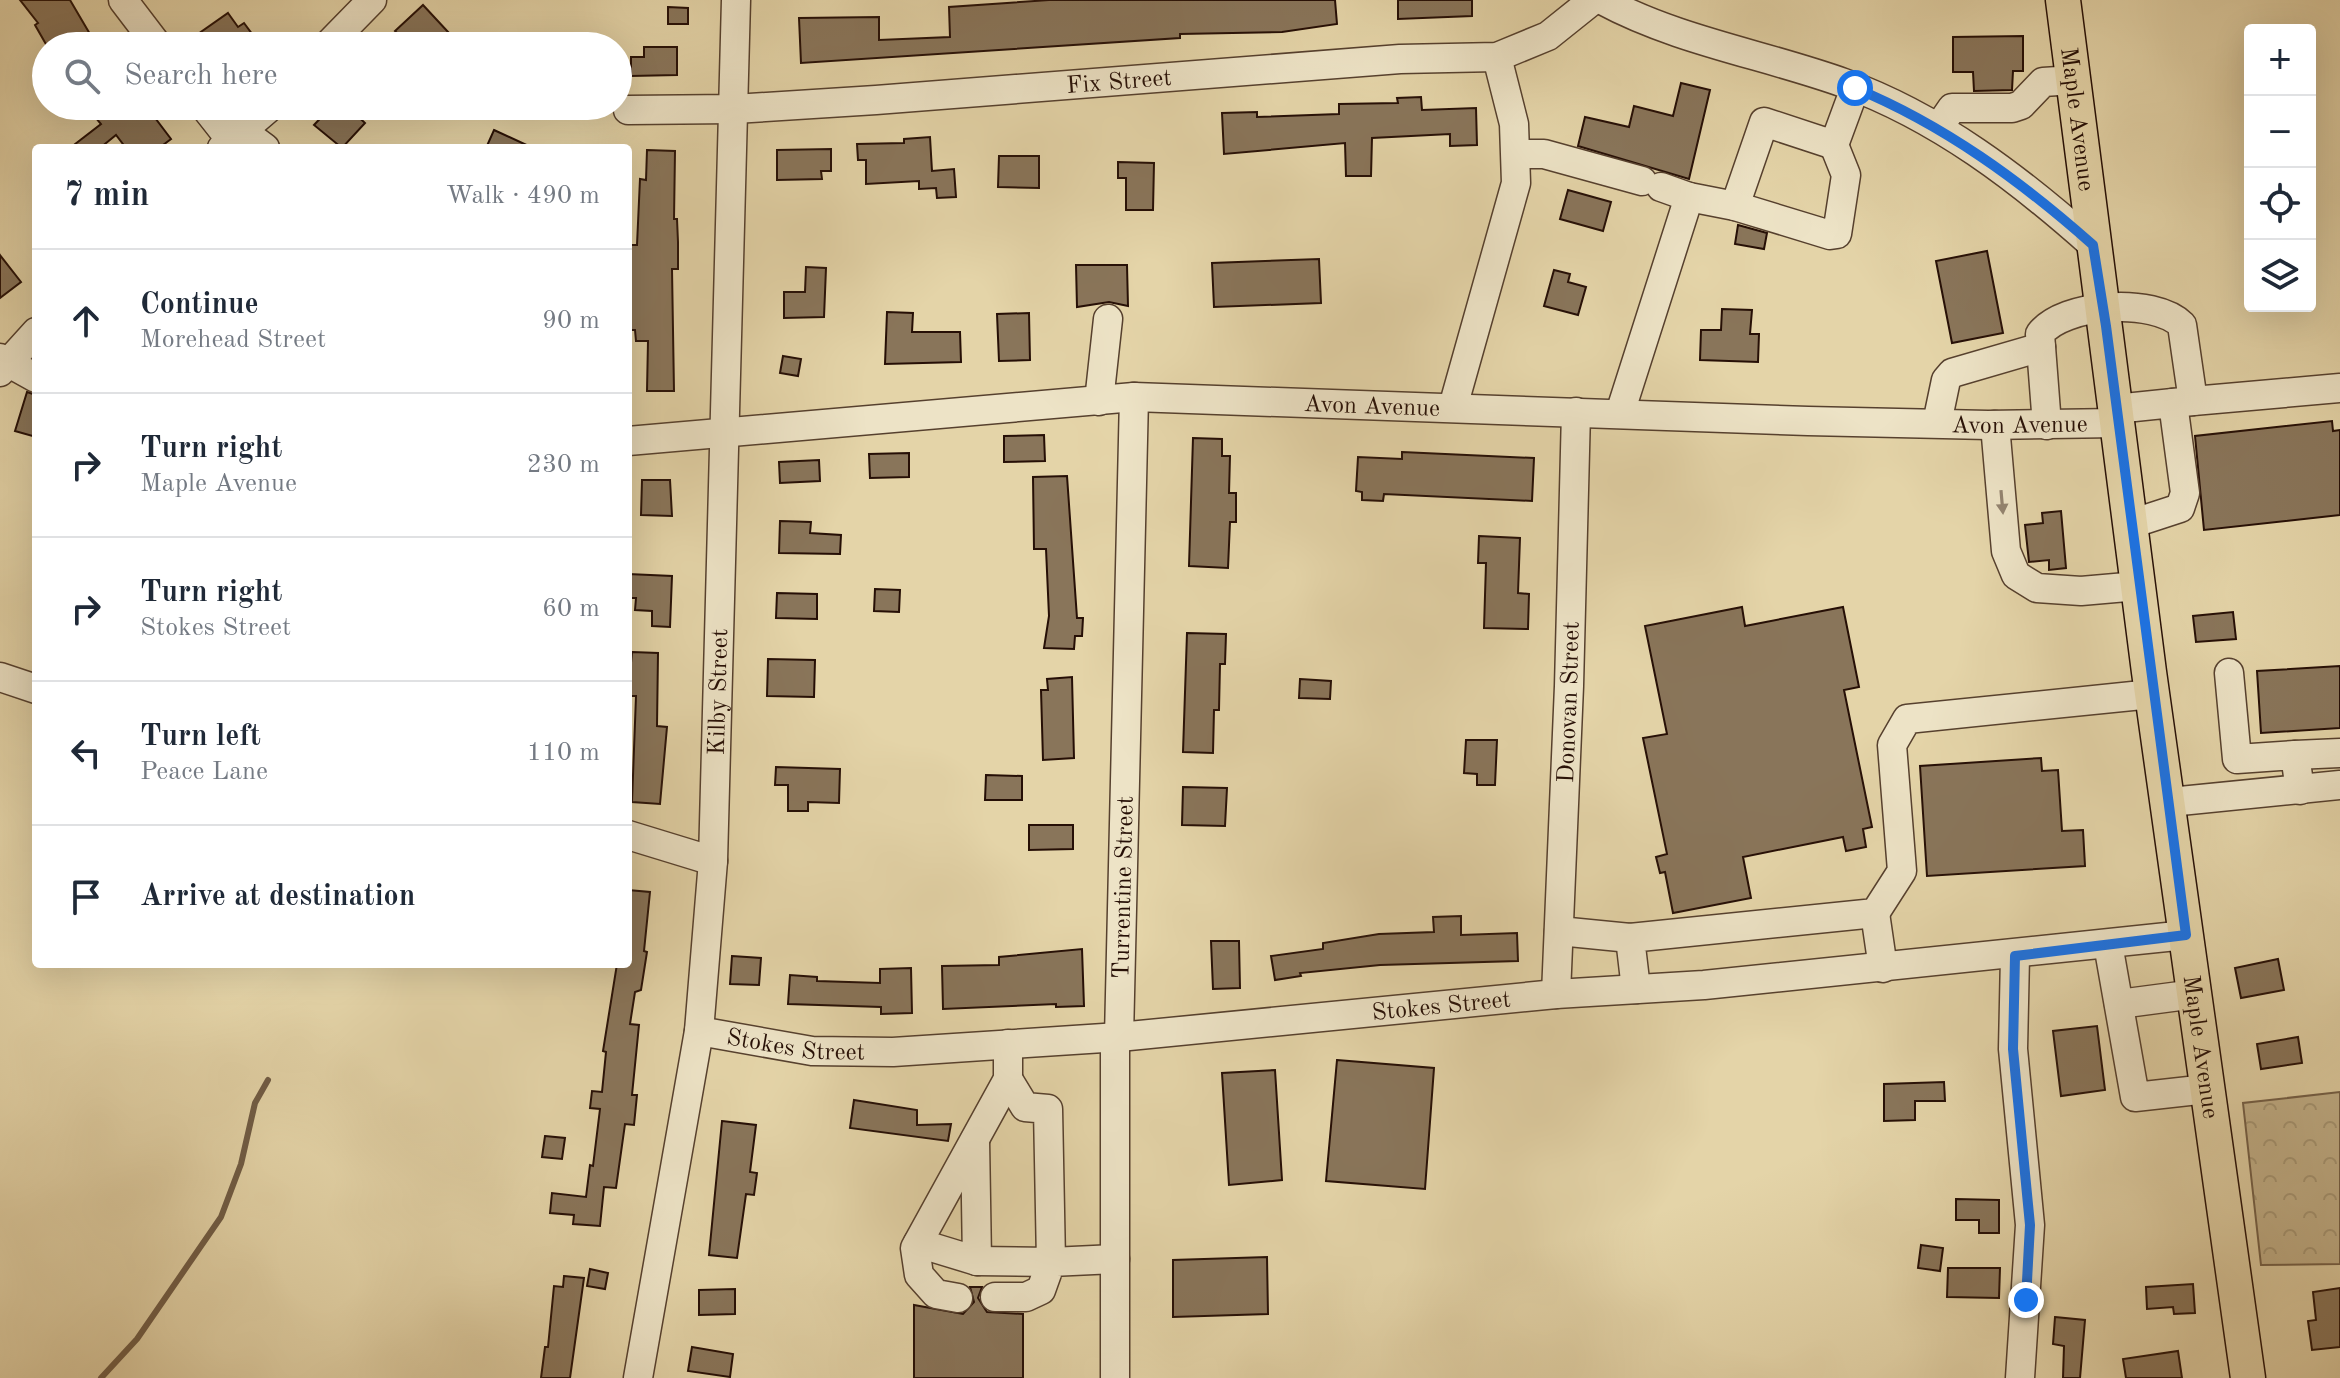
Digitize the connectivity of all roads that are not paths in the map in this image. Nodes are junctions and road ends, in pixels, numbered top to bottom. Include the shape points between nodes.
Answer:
1 (123, 0) edge
2 (372, 0) edge
3 (736, 0) edge
4 (1593, 0) edge
5 (1602, 0) edge
6 (2063, 0) edge
7 (147, 32) edge
8 (341, 32) edge
9 (1497, 57) junction
10 (2074, 80) junction
11 (1855, 88) junction
12 (734, 109) junction
13 (632, 110) edge
14 (215, 120) edge
15 (254, 120) edge
16 (1939, 127) junction
17 (231, 139) edge
18 (1834, 145) junction
19 (1517, 154) junction
20 (1689, 197) junction
21 (1735, 206) junction
22 (2093, 245) junction
23 (2103, 306) junction
24 (1108, 319) dead end
25 (32, 336) edge
26 (2041, 347) junction
27 (2, 364) edge
28 (32, 376) edge
29 (2340, 388) edge
30 (1134, 397) junction
31 (1099, 401) junction
32 (2183, 402) junction
33 (1453, 407) junction
34 (1576, 412) junction
35 (1620, 413) junction
36 (2116, 416) junction
37 (1937, 423) junction
38 (1995, 425) junction
39 (2047, 425) junction
40 (724, 433) junction
41 (632, 441) edge
42 (2131, 524) junction
43 (2138, 586) junction
44 (2229, 673) dead end
45 (0, 677) edge
46 (32, 688) edge
47 (2152, 694) junction
48 (2340, 753) edge
49 (2295, 755) junction
50 (2340, 785) edge
51 (2300, 790) junction
52 (2170, 802) junction
53 (632, 836) edge
54 (713, 861) junction
55 (1875, 913) junction
56 (1559, 931) junction
57 (2186, 935) junction
58 (1630, 938) junction
59 (2108, 944) junction
60 (2015, 956) junction
61 (1883, 968) junction
62 (1636, 989) junction
63 (1556, 994) junction
64 (2195, 994) junction
65 (2119, 1004) junction
66 (699, 1031) junction
67 (1119, 1037) junction
68 (1008, 1044) junction
69 (1008, 1079) junction
70 (2207, 1089) junction
71 (975, 1139) junction
72 (918, 1243) junction
73 (1115, 1259) junction
74 (977, 1261) junction
75 (1051, 1262) junction
76 (995, 1297) dead end
77 (958, 1298) dead end
78 (638, 1378) edge
79 (1115, 1378) edge
80 (2020, 1378) edge
81 (2248, 1378) edge

1 - 7 street
2 - 8 street
3 - 12 street, Kilby Street
4 - 9 street, Fix Street via 1548,36
5 - 11 street via 1661,29
6 - 10 main road, Maple Avenue
9 - 12 street, Fix Street via 1400,59
9 - 19 street via 1510,96
10 - 16 street via 2043,82 2012,108 1952,108
10 - 22 main road, Maple Avenue
11 - 16 street
11 - 18 street
12 - 13 street, Fix Street
12 - 40 street, Kilby Street
14 - 17 street
15 - 17 street
16 - 22 street
18 - 21 street via 1764,122
18 - 21 street via 1846,175 1837,234
19 - 20 street via 1544,154
19 - 33 street via 1516,183
20 - 21 street
20 - 35 street
22 - 23 main road, Maple Avenue
23 - 26 street via 2048,324 2040,334
23 - 32 street via 2152,310 2182,325
23 - 36 main road, Maple Avenue
24 - 31 street
25 - 27 street
26 - 37 street via 1952,373
26 - 39 street
27 - 28 street
29 - 32 street, Avon Avenue
30 - 31 street, Avon Avenue
30 - 33 street, Avon Avenue
30 - 67 street, Turrentine Street
31 - 40 street, Avon Avenue
32 - 36 street, Avon Avenue
32 - 42 street via 2185,493 2180,508
33 - 34 street, Avon Avenue
34 - 35 street, Avon Avenue
34 - 56 street, Donovan Street
35 - 37 street, Avon Avenue
36 - 39 street, Avon Avenue
36 - 42 main road, Maple Avenue
37 - 38 street, Avon Avenue
38 - 39 street, Avon Avenue
38 -> 43 street via 2006,551 2016,575 2037,588
40 - 41 street, Avon Avenue
40 - 54 street, Kilby Street
42 - 43 main road, Maple Avenue
43 - 47 main road, Maple Avenue
44 - 49 street via 2237,759
45 - 46 street
47 - 52 main road, Maple Avenue
47 - 55 street via 1907,719 1892,745 1902,871
48 - 49 street
49 - 51 street
50 - 51 street
51 - 52 street
52 - 57 main road, Maple Avenue
53 - 54 street
54 - 66 street, Kilby Street
55 - 58 street
55 - 61 street
56 - 58 street
56 - 63 street, Donovan Street
57 - 59 street, Stokes Street
57 - 64 main road, Maple Avenue
58 - 62 street
59 - 60 street, Stokes Street
59 - 65 street
60 - 61 street, Stokes Street
60 - 80 street via 2013,1049 2030,1225
61 - 62 street, Stokes Street
62 - 63 street, Stokes Street
63 - 67 street, Stokes Street
64 - 65 street
64 - 70 main road, Maple Avenue
65 - 70 street via 2135,1097
66 - 68 street, Stokes Street via 839,1053
66 - 78 street, Kilby Street
67 - 68 street, Stokes Street
67 - 73 street, Turrentine Street
68 - 69 street
69 - 71 street
69 - 75 street via 1025,1107 1048,1109
70 - 81 main road, Maple Avenue
71 - 72 street
71 - 74 street
72 - 74 street
72 - 77 street via 919,1275 936,1294
73 - 75 street
73 - 79 street, Turrentine Street
74 - 75 street
75 - 76 street via 1041,1290 1026,1297

